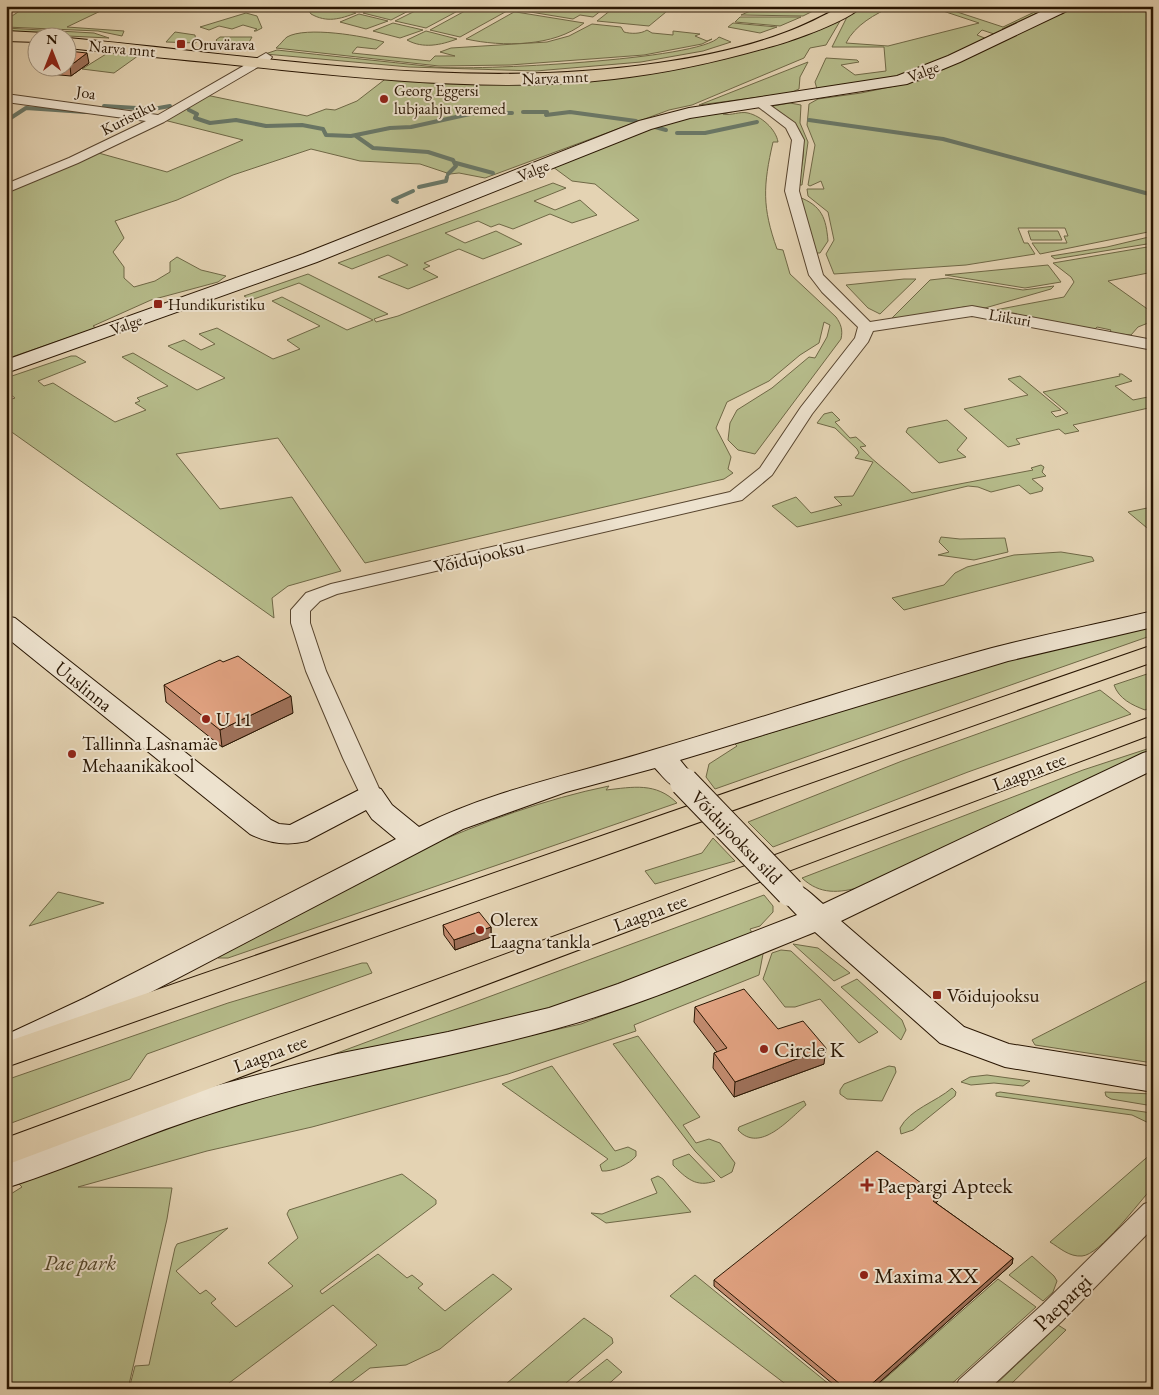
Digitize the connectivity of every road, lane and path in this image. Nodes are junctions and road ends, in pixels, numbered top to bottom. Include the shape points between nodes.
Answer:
1 (838, 6) edge
2 (854, 6) edge
3 (1066, 6) edge
4 (6, 36) edge
5 (28, 37) edge
6 (6, 40) edge
7 (78, 40) edge
8 (28, 41) edge
9 (78, 44) edge
10 (262, 59) junction
11 (6, 98) edge
12 (760, 102) junction
13 (160, 119) junction
14 (6, 189) edge
15 (866, 327) junction
16 (1153, 345) edge
17 (6, 367) edge
18 (1153, 619) edge
19 (6, 624) edge
20 (1153, 654) edge
21 (1153, 724) edge
22 (661, 757) junction
23 (1153, 759) edge
24 (370, 795) junction
25 (416, 840) junction
26 (818, 919) junction
27 (6, 1048) edge
28 (6, 1055) edge
29 (1153, 1080) edge
30 (6, 1152) edge
31 (6, 1174) edge
32 (1153, 1211) edge
33 (969, 1389) edge

1 - 10 main road, Narva mnt via 793,28 745,44 653,63 592,71 459,73
2 - 10 main road, Narva mnt via 790,36 741,51 660,68 589,76 436,76
3 - 12 street, Valge via 918,75
4 - 5 main road
6 - 8 main road
7 - 10 main road, Narva mnt
9 - 10 main road, Narva mnt
10 - 13 street, Kuristiku via 218,88
11 - 13 street, Joa
12 - 15 street via 790,126 798,140 792,191 816,275
12 - 17 street, Valge via 689,113 645,125 336,248
13 - 14 street, Kuristiku via 104,148
15 - 16 street, Liikuri via 972,311
15 - 24 street, Võidujooksu via 862,339 799,421 766,473 756,484 736,496 331,590 308,601 300,610 300,627
18 - 22 street via 1001,654
19 - 24 street, Uuslinna via 266,832 296,834
20 - 28 main road
21 - 30 main road, Laagna tee
22 - 25 street via 499,804
22 - 26 street, Võidujooksu sild, bridge
23 - 26 street
24 - 25 street, Võidujooksu via 382,812
25 - 27 street via 97,1006
26 - 29 street via 952,1034 1005,1055
26 - 31 street via 554,1018 337,1066 211,1100
32 - 33 street, Paepargi via 1052,1313

